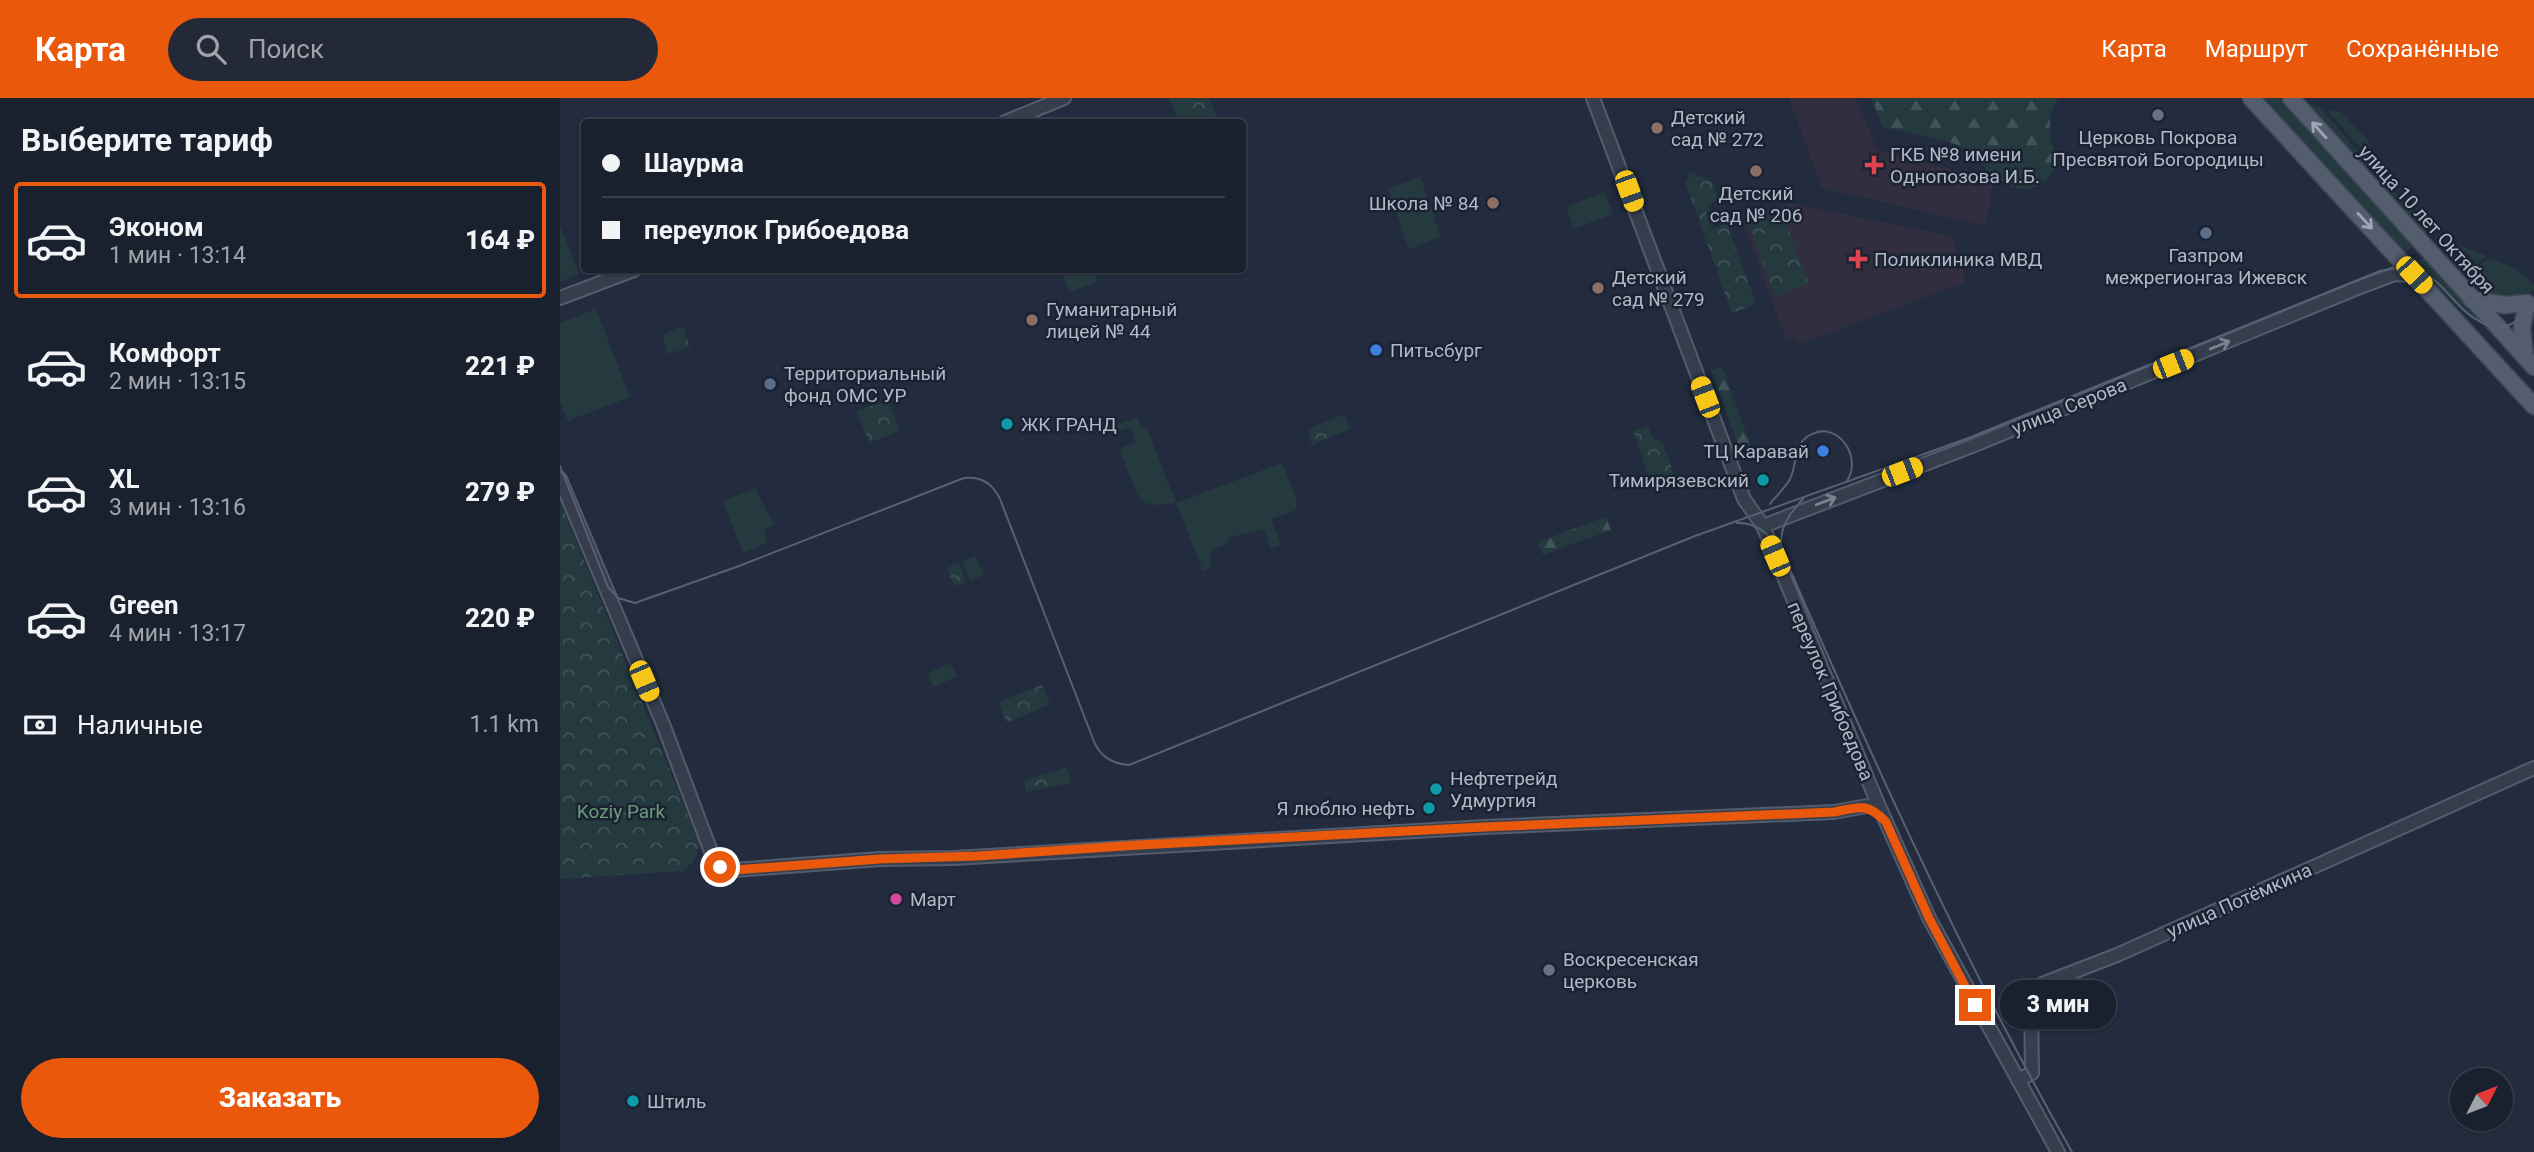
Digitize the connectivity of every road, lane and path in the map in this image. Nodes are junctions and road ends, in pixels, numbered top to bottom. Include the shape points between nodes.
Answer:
1 (1064, 98) edge
2 (1593, 98) edge
3 (2251, 98) edge
4 (2291, 98) edge
5 (1012, 119) edge
6 (626, 273) edge
7 (2414, 275) junction
8 (560, 299) edge
9 (2472, 300) junction
10 (2495, 325) junction
11 (2464, 329) junction
12 (2530, 361) edge
13 (2534, 375) edge
14 (2520, 390) junction
15 (2534, 406) edge
16 (560, 479) edge
17 (1763, 526) junction
18 (2534, 768) edge
19 (1869, 781) junction
20 (1878, 804) junction
21 (1859, 807) junction
22 (1886, 822) junction
23 (2018, 1080) junction
24 (2058, 1152) edge

1 - 5 street
2 - 17 street, переулок Грибоедова via 1744,499
3 -> 7 main road
9 -> 4 main road, улица 10 лет Октября
6 - 8 street
7 - 11 main road
17 -> 7 street, улица Серова via 1972,446 2351,290 2395,274
9 - 10 main road, улица 10 лет Октября
9 - 12 main road via 2505,306 2527,303 2522,328
10 - 11 main road
10 - 12 main road, улица 10 лет Октября
11 - 14 main road
13 - 14 main road
14 - 15 main road
16 - 21 street via 720,867 734,870 1139,845 1834,812
17 - 19 street, переулок Грибоедова
18 - 23 street, улица Потёмкина via 2117,955 2042,984 2031,999 2032,1073
19 - 20 street, переулок Грибоедова
19 - 21 street
20 - 21 street
20 - 22 street, переулок Грибоедова
21 - 22 street via 1876,812
22 - 23 street, переулок Грибоедова via 1929,918
23 - 24 street, переулок Грибоедова

